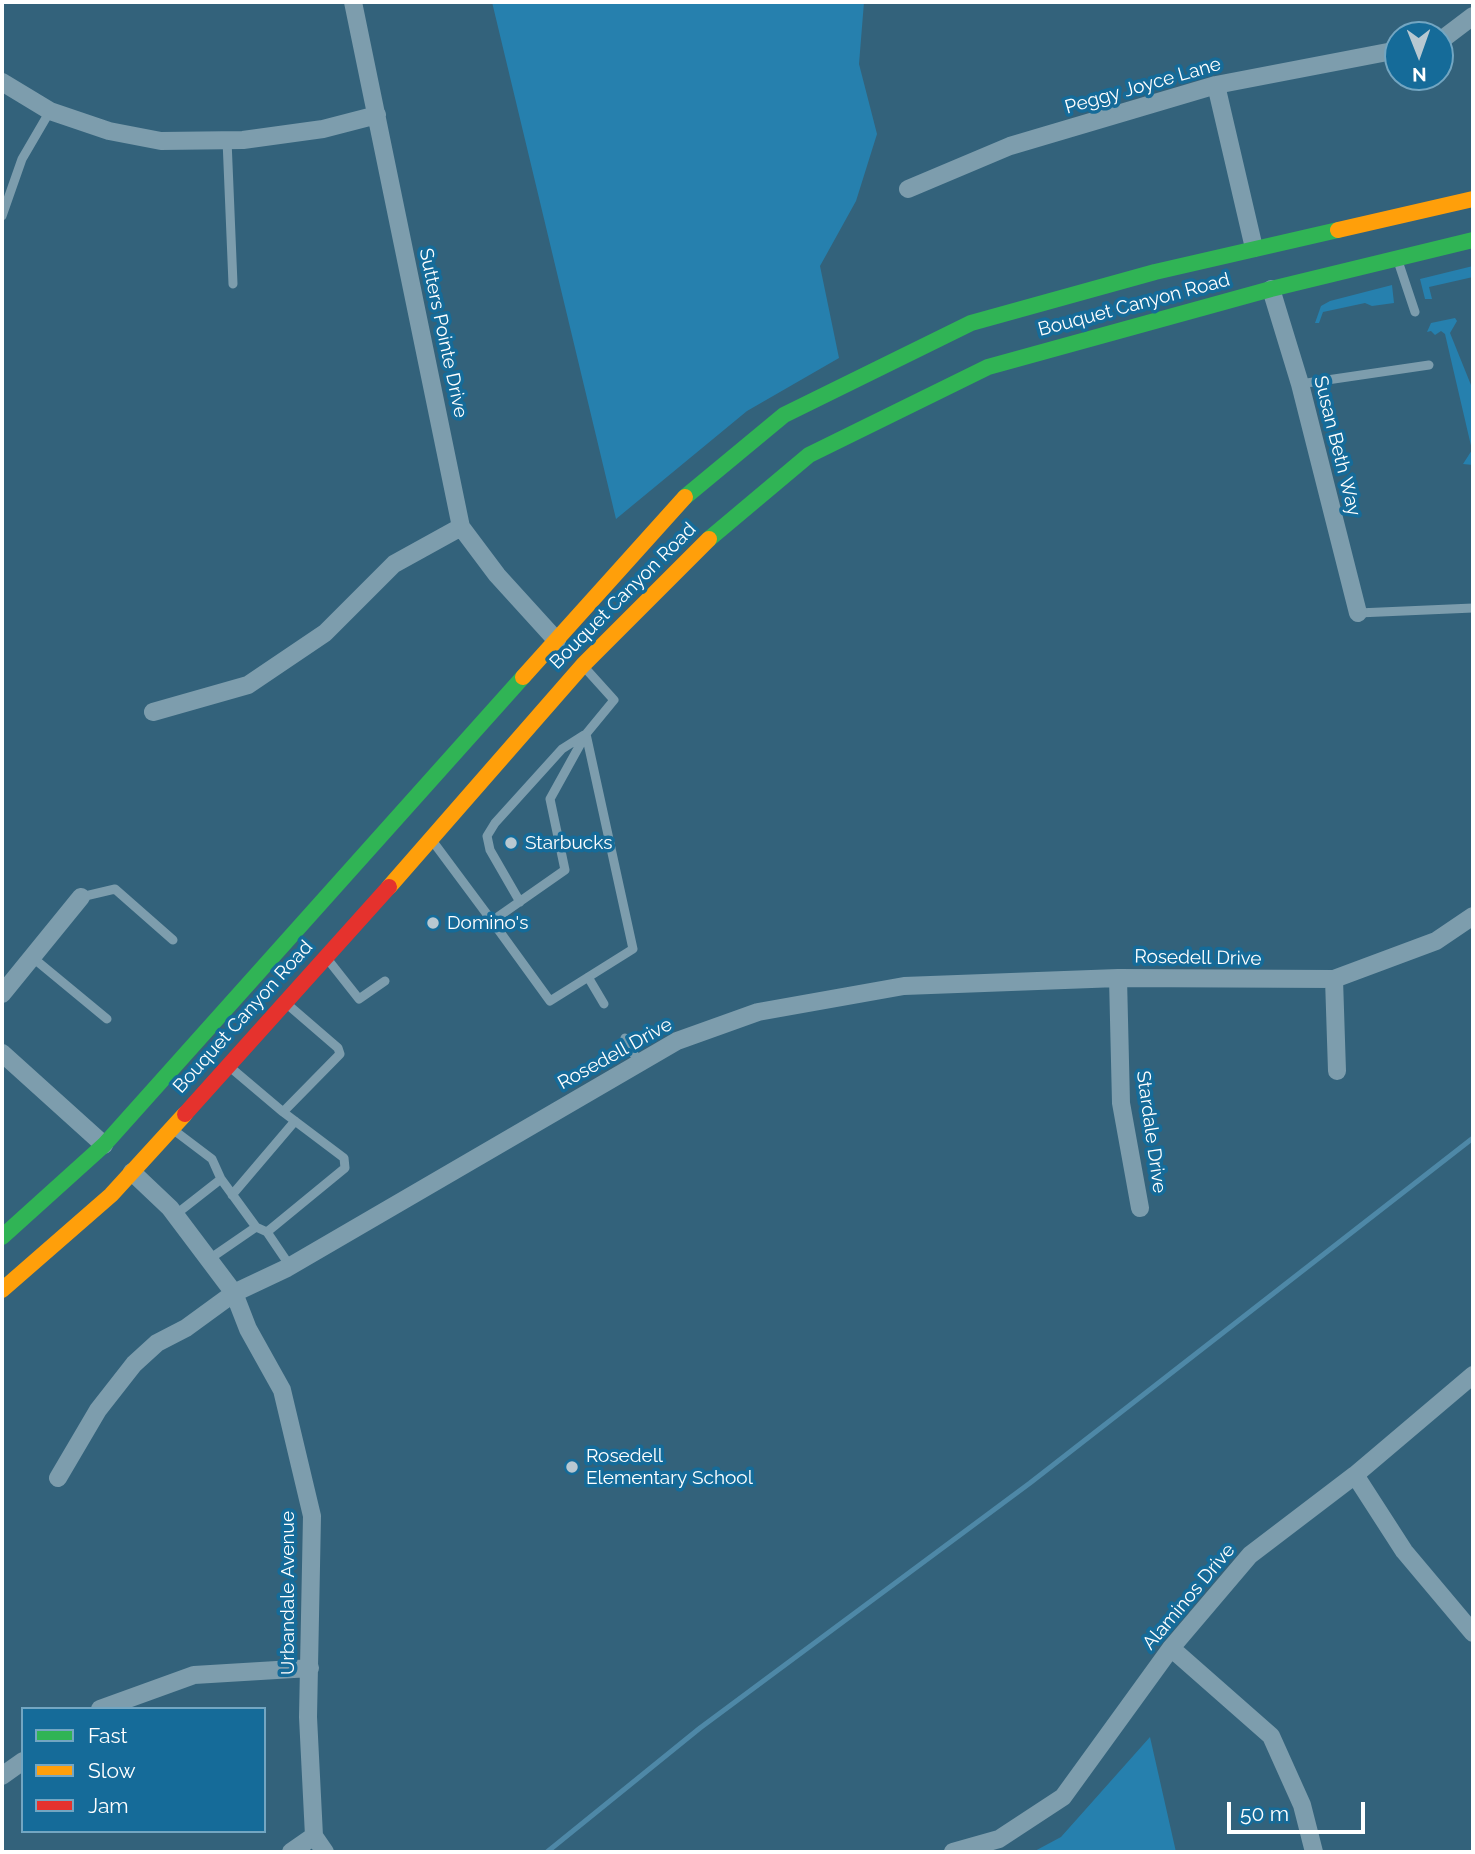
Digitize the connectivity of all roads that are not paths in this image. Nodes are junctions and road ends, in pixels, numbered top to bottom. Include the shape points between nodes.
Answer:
1 (353, 2) edge
2 (1473, 16) edge
3 (1454, 32) edge
4 (1384, 53) edge
5 (2, 82) edge
6 (1216, 85) junction
7 (50, 111) junction
8 (377, 115) junction
9 (227, 140) junction
10 (908, 189) dead end
11 (1473, 199) edge
12 (2, 216) edge
13 (1473, 240) edge
14 (1254, 248) junction
15 (1397, 258) junction
16 (233, 284) dead end
17 (1271, 289) junction
18 (1415, 312) dead end
19 (1429, 365) dead end
20 (1300, 384) junction
21 (461, 527) junction
22 (1473, 608) edge
23 (1358, 613) joint
24 (570, 653) junction
25 (153, 712) dead end
26 (483, 723) junction
27 (586, 734) junction
28 (465, 769) dead end
29 (430, 837) junction
30 (81, 897) joint
31 (520, 902) junction
32 (374, 904) junction
33 (348, 910) dead end
34 (1473, 916) edge
35 (492, 921) junction
36 (173, 940) dead end
37 (32, 957) junction
38 (325, 957) junction
39 (588, 977) junction
40 (1118, 978) junction
41 (1334, 979) junction
42 (385, 981) dead end
43 (2, 994) edge
44 (286, 1003) junction
45 (604, 1004) dead end
46 (107, 1019) dead end
47 (625, 1038) dead end
48 (2, 1053) edge
49 (639, 1063) junction
50 (228, 1065) junction
51 (1337, 1071) dead end
52 (283, 1112) junction
53 (295, 1121) junction
54 (171, 1128) junction
55 (118, 1159) junction
56 (221, 1179) junction
57 (232, 1195) junction
58 (1140, 1208) dead end
59 (175, 1215) junction
60 (256, 1227) junction
61 (267, 1232) junction
62 (2, 1237) edge
63 (208, 1260) junction
64 (290, 1266) junction
65 (2, 1290) edge
66 (234, 1293) junction
67 (1473, 1375) edge
68 (1355, 1475) junction
69 (58, 1478) dead end
70 (1473, 1633) edge
71 (1171, 1648) junction
72 (310, 1668) junction
73 (106, 1707) edge
74 (21, 1762) edge
75 (2, 1776) edge
76 (314, 1836) junction
77 (291, 1852) edge
78 (325, 1852) edge
79 (953, 1852) edge
80 (1314, 1852) edge

1 - 8 street, Sutters Pointe Drive
2 - 3 street
4 - 6 street, Peggy Joyce Lane
5 - 7 street
6 - 10 street, Peggy Joyce Lane via 1010,146
6 - 14 street
7 - 9 street via 109,131 161,141
7 - 12 lane via 22,159
8 - 9 street via 323,129
8 - 21 street, Sutters Pointe Drive
9 - 16 lane
11 - 14 main road, Bouquet Canyon Road
13 - 15 main road, Bouquet Canyon Road
14 - 17 main road
14 - 24 main road, Bouquet Canyon Road via 971,323 784,415 690,491
15 - 17 main road, Bouquet Canyon Road
15 - 18 lane
17 - 20 street, Susan Beth Way
17 - 24 main road, Bouquet Canyon Road via 988,367 810,455
19 - 20 lane
20 - 23 street, Susan Beth Way
21 - 24 street, Sutters Pointe Drive via 497,575
21 - 25 street via 394,564 325,633 248,685
22 - 23 lane
24 - 26 main road, Bouquet Canyon Road
24 - 27 lane via 614,700
24 - 29 main road, Bouquet Canyon Road
26 - 28 main road
26 - 55 main road, Bouquet Canyon Road
27 - 31 lane via 550,799 565,870
27 - 31 lane via 562,749 487,836 490,850
27 - 39 lane via 633,949
29 - 32 main road, Bouquet Canyon Road
29 - 35 lane
30 - 36 lane via 115,889
30 - 37 street
31 - 35 lane
32 - 33 main road
32 - 38 main road, Bouquet Canyon Road
34 - 41 street, Rosedell Drive via 1436,941
35 - 39 lane via 550,1001
37 - 43 street
37 - 46 lane
38 - 42 lane via 359,999
38 - 44 main road, Bouquet Canyon Road
39 - 45 lane
40 - 41 street, Rosedell Drive
40 - 49 street, Rosedell Drive via 904,986 815,999 758,1012 677,1041
40 - 58 street, Stardale Drive via 1121,1102
41 - 51 street
44 - 50 main road, Bouquet Canyon Road
44 - 52 lane via 340,1054
47 - 49 lane
48 - 55 street, Urbandale Avenue
49 - 64 street, Rosedell Drive
50 - 52 lane
50 - 54 main road, Bouquet Canyon Road
52 - 53 lane
53 - 57 lane
53 - 61 lane via 344,1158 345,1168
54 - 55 main road, Bouquet Canyon Road
54 - 56 lane via 212,1159
55 - 59 street, Urbandale Avenue
55 - 62 main road, Bouquet Canyon Road
55 - 65 main road, Bouquet Canyon Road via 111,1195
56 - 57 lane
56 - 59 lane
57 - 60 lane
59 - 63 street, Urbandale Avenue
60 - 61 lane
60 - 63 lane
61 - 64 lane
63 - 66 street, Urbandale Avenue
64 - 66 street, Rosedell Drive
66 - 69 street, Rosedell Drive via 186,1328 156,1343 134,1364 98,1410
66 - 72 street, Urbandale Avenue via 282,1390 312,1516
67 - 68 street, Alaminos Drive
68 - 70 street via 1404,1551
68 - 71 street, Alaminos Drive via 1250,1555
71 - 79 street, Alaminos Drive via 1063,1797 999,1839
71 - 80 street via 1270,1737 1302,1805
72 - 73 street via 194,1675
72 - 76 street, Urbandale Avenue
74 - 75 street
76 - 77 street
76 - 78 street

